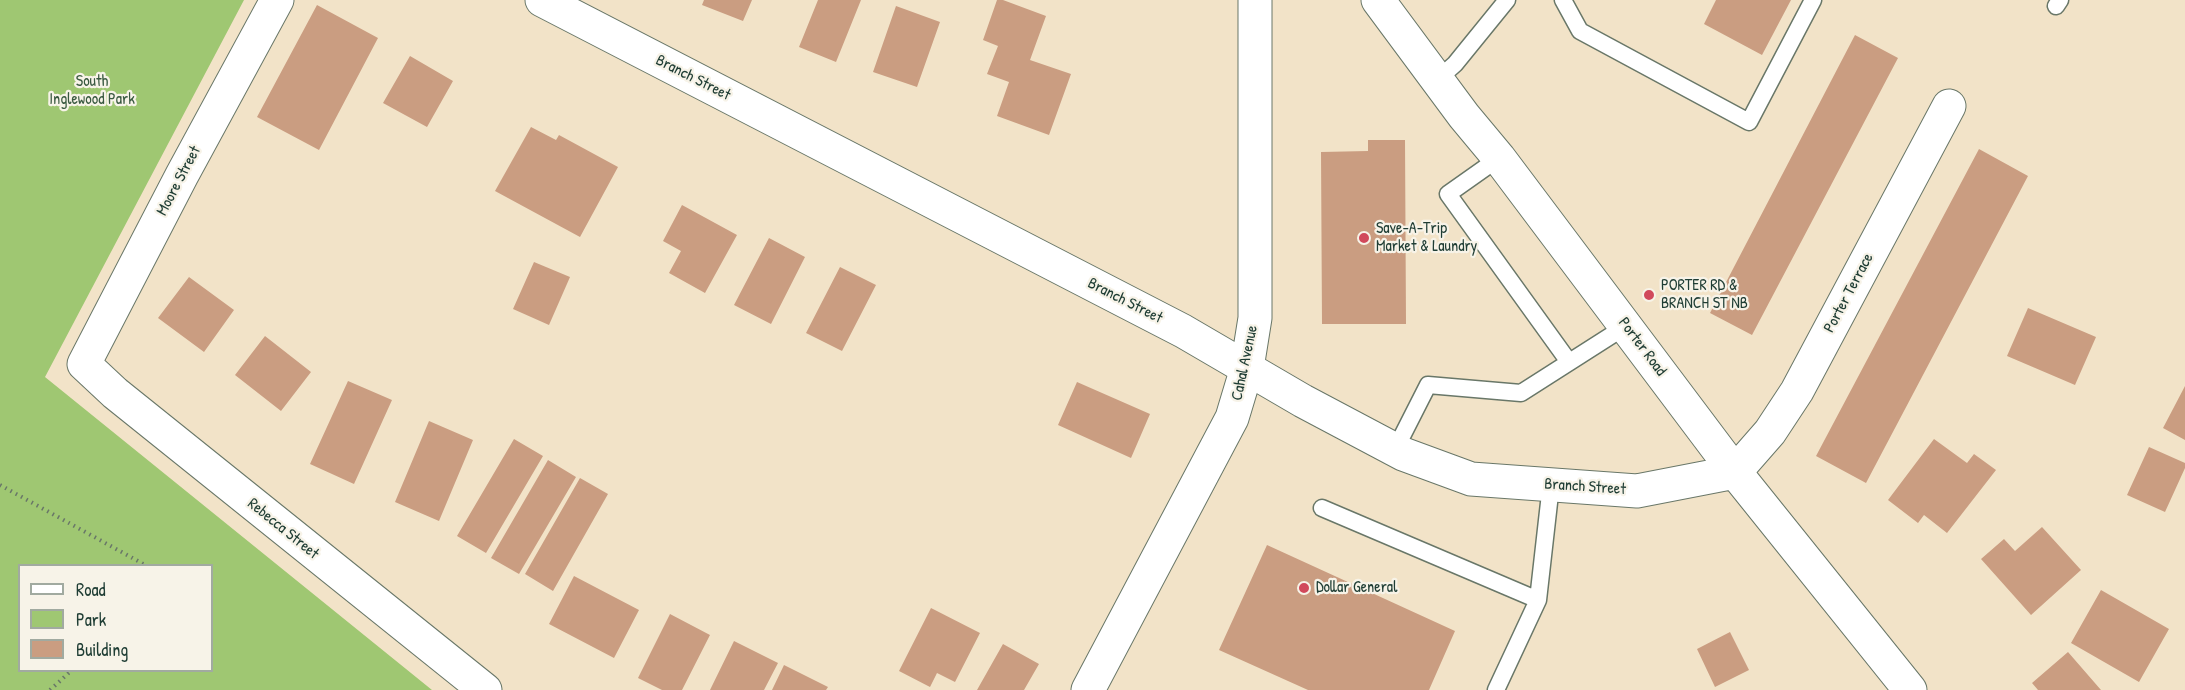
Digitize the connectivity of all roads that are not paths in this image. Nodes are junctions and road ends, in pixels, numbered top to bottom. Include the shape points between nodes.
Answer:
1 (277, 0) edge
2 (542, 0) edge
3 (1255, 0) edge
4 (1378, 0) edge
5 (1507, 0) edge
6 (1563, 0) edge
7 (1814, 0) edge
8 (1437, 80) junction
9 (1949, 106) dead end
10 (1499, 158) junction
11 (1626, 326) junction
12 (1569, 362) junction
13 (84, 364) joint
14 (1247, 368) junction
15 (1395, 450) junction
16 (1736, 472) junction
17 (1551, 485) junction
18 (1322, 508) dead end
19 (1538, 600) junction
20 (485, 690) edge
21 (1088, 690) edge
22 (1496, 690) edge
23 (1910, 690) edge

1 - 13 street, Moore Street
2 - 14 street, Branch Street via 1183,331
3 - 14 street, Cahal Avenue via 1255,318
4 - 8 street, Porter Road
5 - 8 lane via 1455,64
6 - 7 lane via 1580,31 1749,122
8 - 10 street, Porter Road
9 - 16 street, Porter Terrace via 1797,391 1770,432
10 - 11 street, Porter Road
10 - 12 lane via 1448,194
11 - 12 lane
11 - 16 street, Porter Road
12 - 15 lane via 1521,393 1428,386
13 - 20 street, Rebecca Street
14 - 15 street, Branch Street
14 - 21 street, Cahal Avenue via 1232,418
15 - 17 street, Branch Street via 1471,479
16 - 17 street, Branch Street via 1637,491
16 - 23 street, Porter Road
17 - 19 lane
18 - 19 lane
19 - 22 lane

